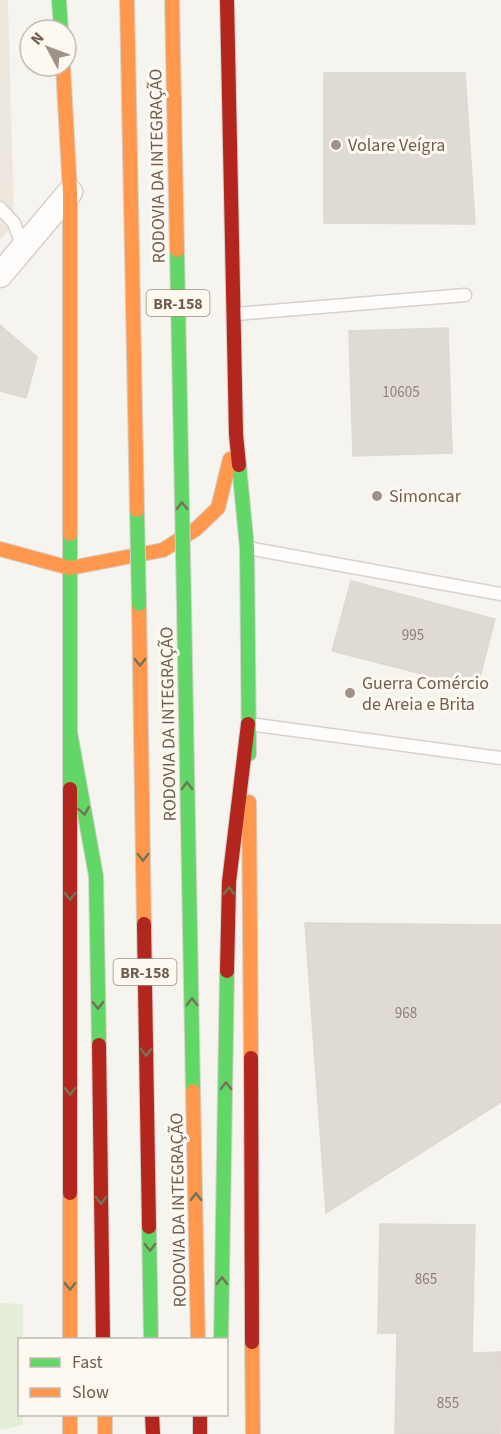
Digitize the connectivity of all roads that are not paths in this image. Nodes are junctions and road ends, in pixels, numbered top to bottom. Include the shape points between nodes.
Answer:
1 (59, 0) edge
2 (127, 0) edge
3 (172, 0) edge
4 (227, 0) edge
5 (60, 18) edge
6 (64, 78) edge
7 (70, 192) junction
8 (0, 208) edge
9 (23, 248) junction
10 (0, 275) edge
11 (465, 295) dead end
12 (233, 314) junction
13 (236, 434) junction
14 (247, 548) junction
15 (0, 549) edge
16 (70, 568) junction
17 (501, 594) edge
18 (248, 724) junction
19 (70, 732) junction
20 (501, 758) edge
21 (70, 1338) edge
22 (104, 1338) edge
23 (151, 1338) edge
24 (198, 1338) edge
25 (221, 1338) edge
26 (70, 1416) edge
27 (105, 1416) edge
28 (152, 1416) edge
29 (200, 1416) edge
30 (70, 1434) edge
31 (105, 1434) edge
32 (153, 1434) edge
33 (200, 1434) edge
34 (253, 1434) edge

1 - 5 main road
2 -> 23 main road, RODOVIA DA INTEGRAÇÃO / BR-158, bridge
24 -> 3 main road, RODOVIA DA INTEGRAÇÃO / BR-158, bridge
4 - 12 main road, BR-158
6 - 7 main road, BR-158
7 - 9 street
7 - 16 main road, BR-158
8 - 9 lane via 14,223
9 - 10 street
11 - 12 lane
12 - 13 main road, BR-158
13 - 14 main road, BR-158
13 - 16 main road via 218,508 196,529 163,550
14 - 17 lane
14 - 18 main road, BR-158
15 - 16 main road
16 - 19 main road, BR-158
18 - 20 lane
25 -> 18 main road, BR-158 via 229,882
18 - 34 main road, BR-158
19 -> 21 main road, BR-158
19 -> 22 main road, BR-158 via 96,876
26 - 30 main road
27 - 31 main road
28 - 32 main road
29 - 33 main road

